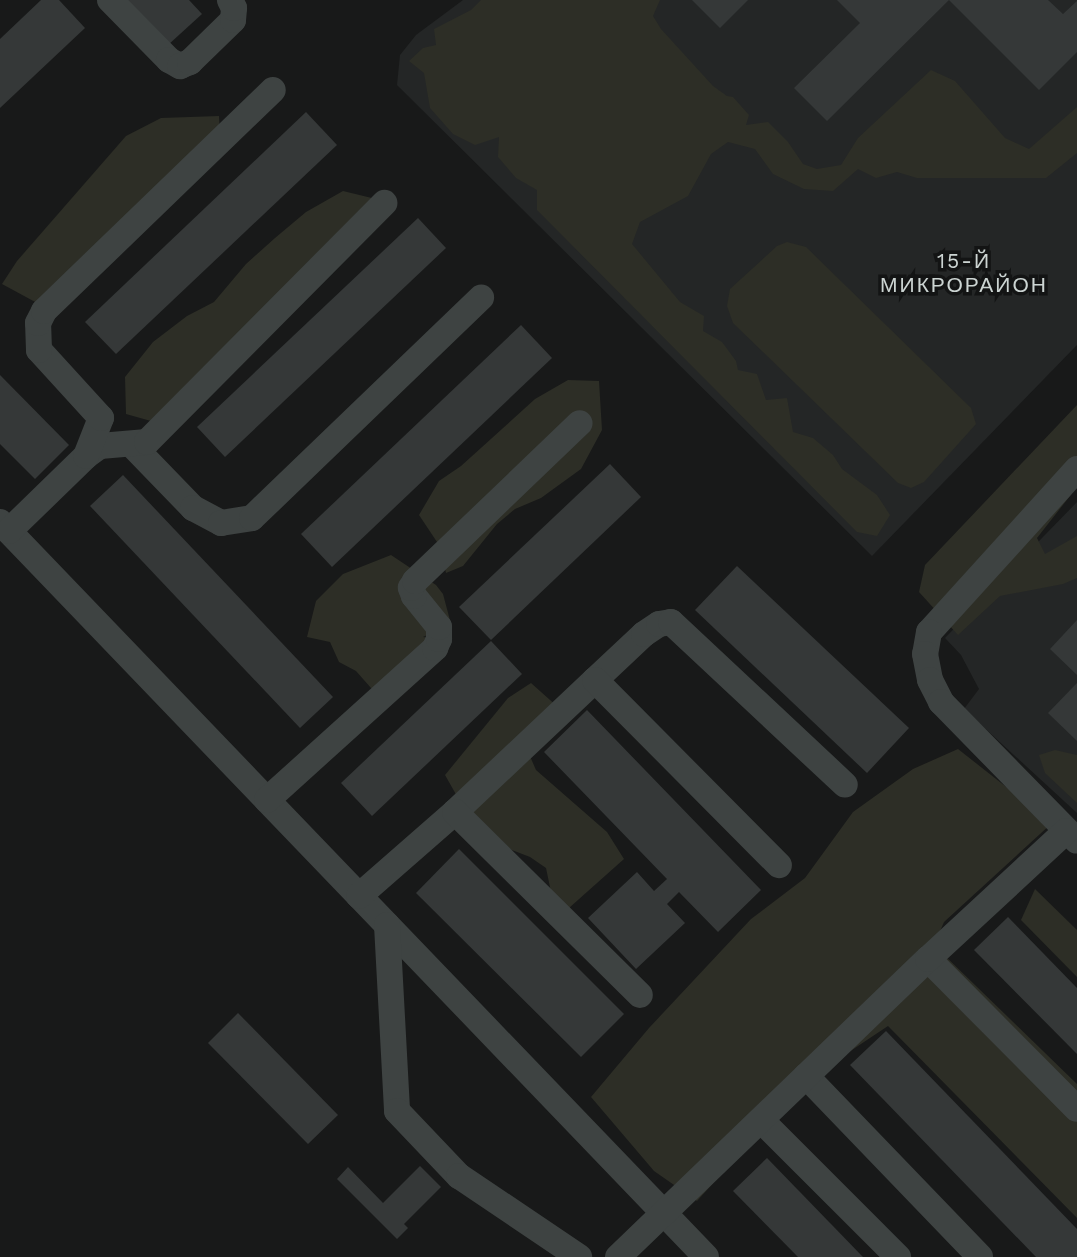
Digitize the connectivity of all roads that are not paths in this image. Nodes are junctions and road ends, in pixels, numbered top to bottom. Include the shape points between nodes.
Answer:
1 (110, 0) edge
2 (230, 0) edge
3 (273, 90) dead end
4 (384, 203) dead end
5 (481, 298) dead end
6 (580, 423) dead end
7 (132, 445) junction
8 (86, 456) junction
9 (1077, 469) edge
10 (4, 527) edge
11 (595, 680) junction
12 (845, 785) dead end
13 (267, 800) junction
14 (455, 812) junction
15 (1072, 836) edge
16 (779, 865) dead end
17 (359, 896) junction
18 (387, 925) junction
19 (928, 959) junction
20 (640, 995) dead end
21 (806, 1076) junction
22 (1077, 1110) edge
23 (761, 1121) junction
24 (665, 1214) junction
25 (579, 1257) edge
26 (618, 1257) edge
27 (706, 1257) edge
28 (898, 1257) edge
29 (979, 1257) edge

1 - 2 street via 180,66 190,62 233,20
3 - 8 street via 44,311 37,323 39,350 101,418
4 - 7 street via 147,442
5 - 7 street via 252,518 221,523 193,508
6 - 13 street via 415,581 411,588 414,596 439,627 435,648
7 - 8 street via 100,446
8 - 10 street
9 - 15 street via 929,632 925,654 941,702
10 - 13 street
11 - 12 street via 644,634 671,622
11 - 14 street
11 - 16 street
13 - 17 street
14 - 17 street
14 - 20 street
15 - 19 street
17 - 18 street
18 - 24 street
18 - 25 street via 397,1111 459,1176
19 - 21 street
19 - 22 street
21 - 23 street
21 - 29 street
23 - 24 street
23 - 28 street
24 - 26 street
24 - 27 street

